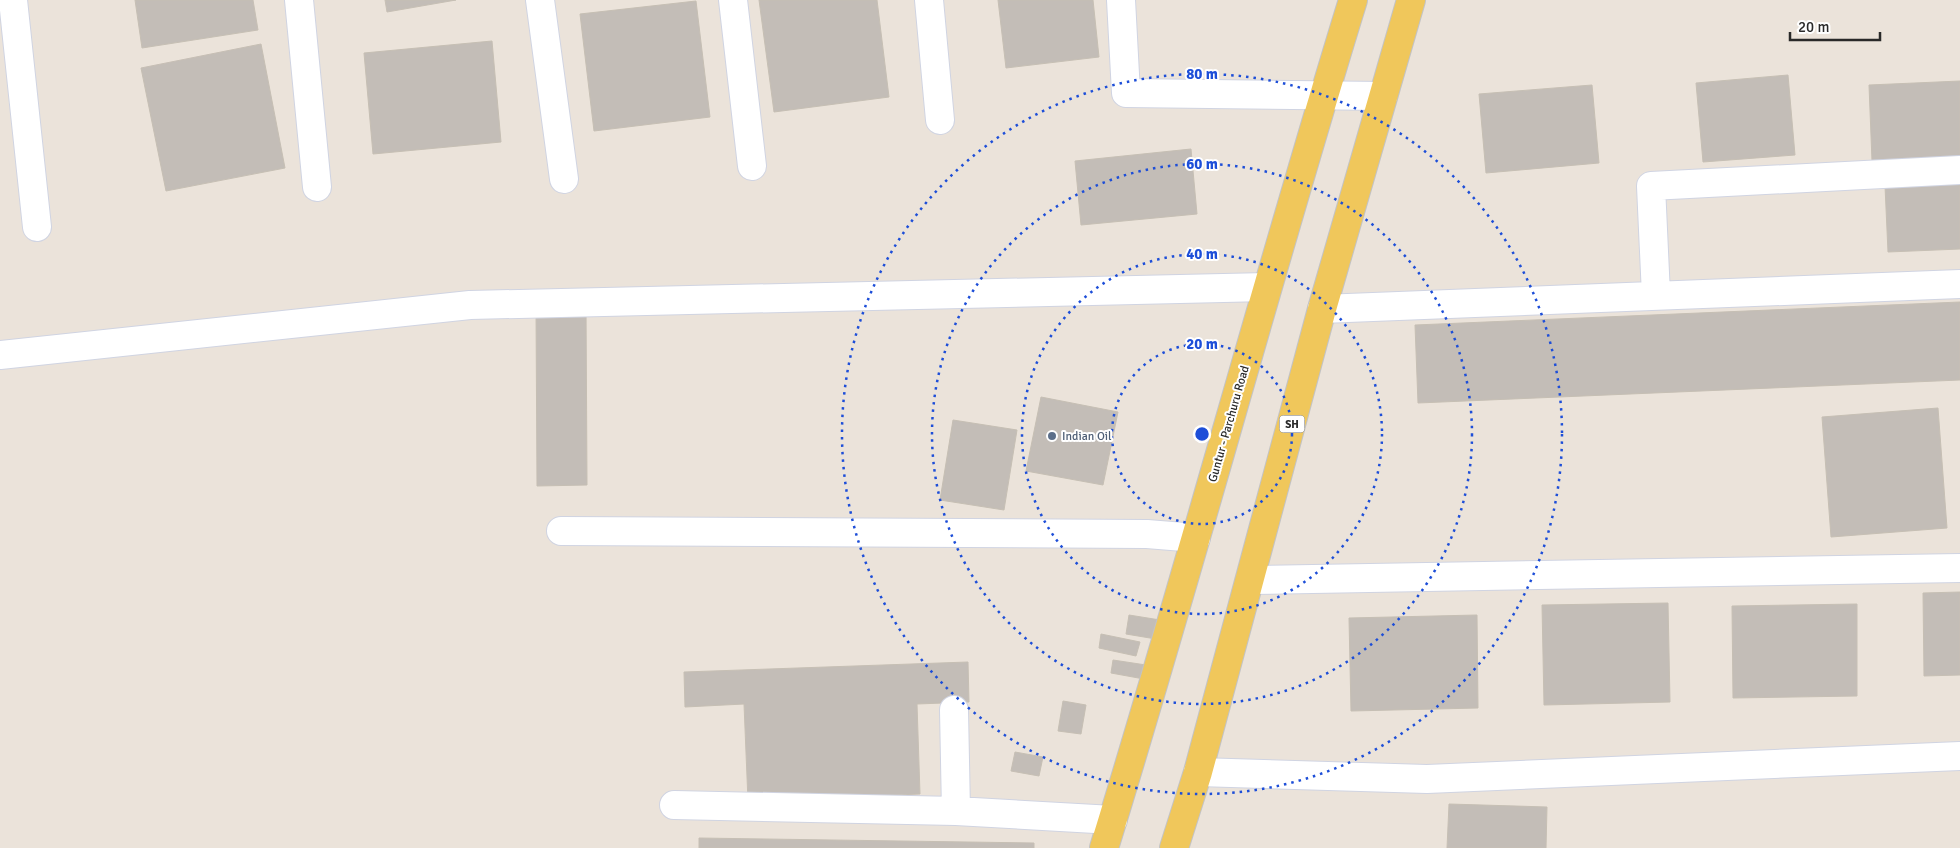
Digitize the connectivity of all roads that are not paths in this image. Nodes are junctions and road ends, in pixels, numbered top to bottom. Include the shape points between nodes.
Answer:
1 (13, 0) edge
2 (299, 0) edge
3 (540, 0) edge
4 (733, 0) edge
5 (929, 0) edge
6 (1121, 0) edge
7 (1353, 0) edge
8 (1411, 0) edge
9 (1324, 95) junction
10 (1383, 96) junction
11 (940, 120) dead end
12 (752, 166) dead end
13 (1960, 170) edge
14 (564, 179) dead end
15 (317, 187) dead end
16 (37, 226) dead end
17 (1960, 284) edge
18 (1267, 287) junction
19 (1656, 295) junction
20 (1322, 309) junction
21 (0, 354) edge
22 (561, 531) dead end
23 (1196, 538) junction
24 (1960, 568) edge
25 (1250, 580) junction
26 (954, 710) dead end
27 (1960, 756) edge
28 (1198, 772) junction
29 (674, 805) dead end
30 (956, 811) junction
31 (1113, 820) junction
32 (1104, 848) edge
33 (1174, 848) edge

1 - 16 street
2 - 15 street
3 - 14 street
4 - 12 street
5 - 11 street
6 - 9 street via 1126,93
7 - 9 main road, Guntur - Parchuru Road
8 - 10 main road, SH
9 - 10 street
9 - 18 main road, Guntur - Parchuru Road
10 - 20 main road, SH
13 - 19 street via 1651,186
17 - 19 street
18 - 21 street via 470,305
18 - 23 main road, Guntur - Parchuru Road
19 - 20 street
20 - 25 main road, SH
22 - 23 street via 1137,534
23 - 31 main road, Guntur - Parchuru Road
24 - 25 street
25 - 28 main road, SH
26 - 30 street
27 - 28 street via 1427,779
28 - 33 main road, SH
29 - 30 street
30 - 31 street
31 - 32 main road, Guntur - Parchuru Road

